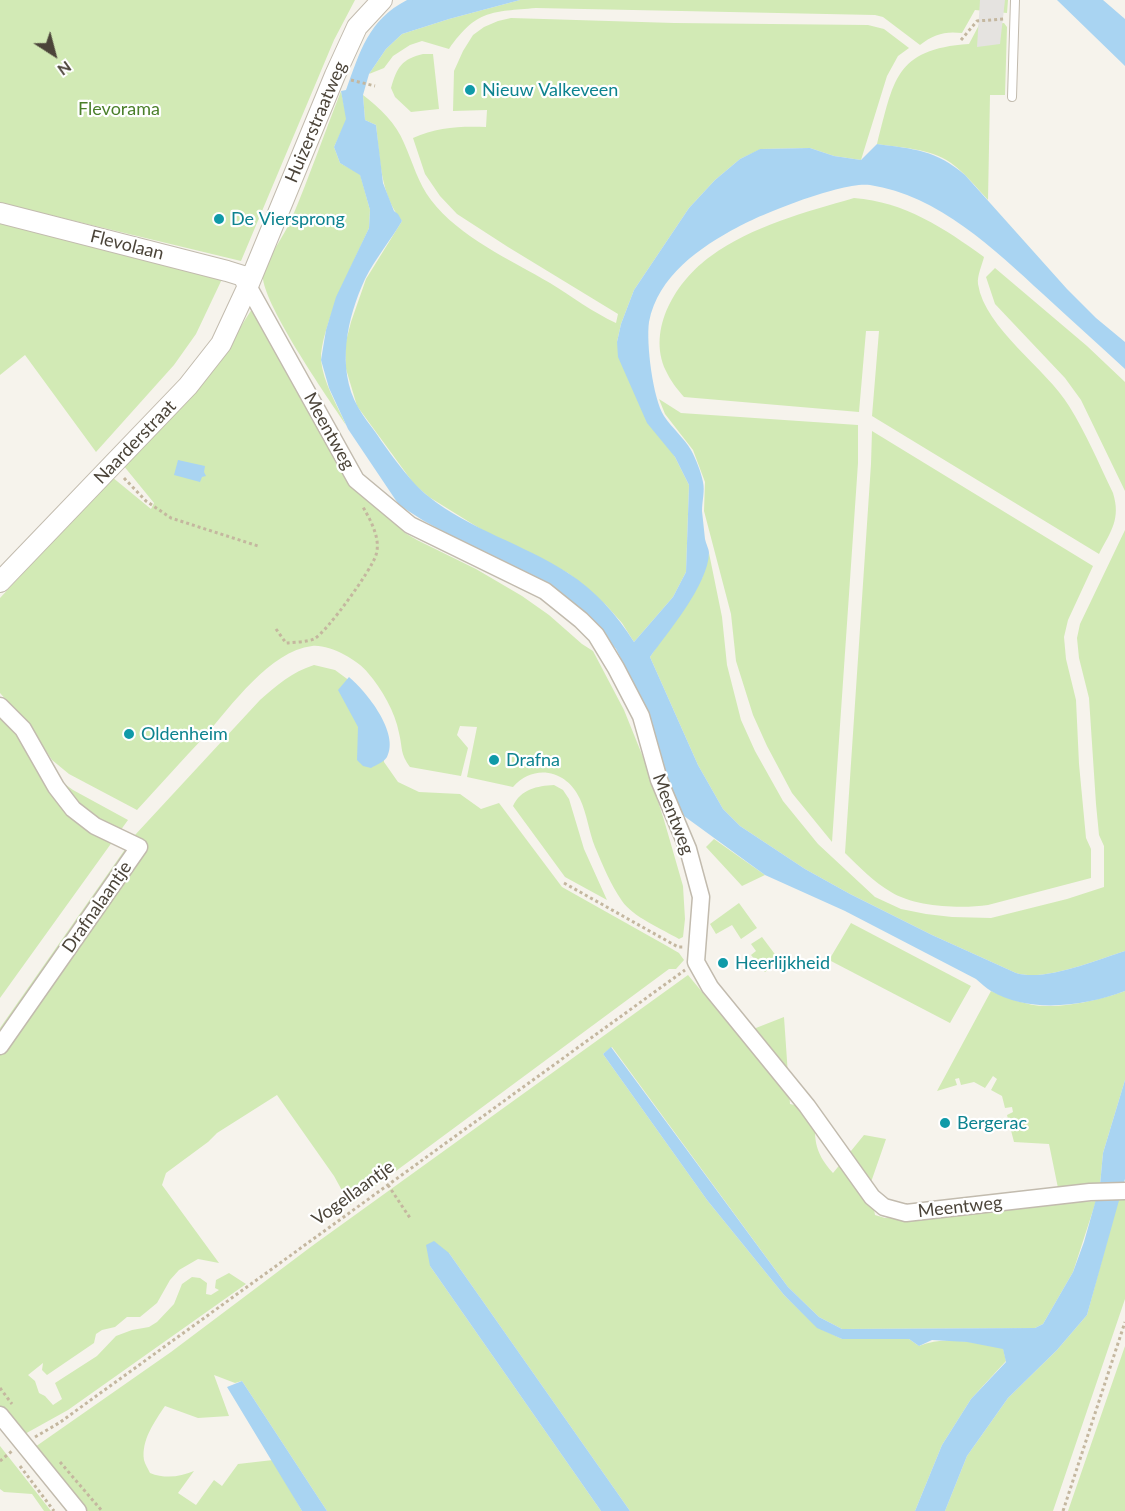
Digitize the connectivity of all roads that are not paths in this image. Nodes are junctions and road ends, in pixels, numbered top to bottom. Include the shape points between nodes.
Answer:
1 (382, 0) edge
2 (1016, 0) edge
3 (1012, 97) dead end
4 (0, 213) edge
5 (248, 286) junction
6 (0, 582) edge
7 (0, 706) edge
8 (0, 1046) edge
9 (1125, 1191) edge
10 (0, 1415) edge
11 (78, 1511) edge

1 - 5 street, Huizerstraatweg via 357,27 334,75
2 - 3 lane
4 - 5 street, Flevolaan via 227,271 243,276
5 - 6 street, Naarderstraat via 221,344 188,387
5 - 9 street, Meentweg via 356,480 410,525 545,591 596,635 641,716 659,780 688,849 701,897 696,955 710,987 807,1106 872,1197 884,1208 906,1213
7 - 8 street, Drafnalaantje via 23,729 73,809 95,826 139,847
10 - 11 street

